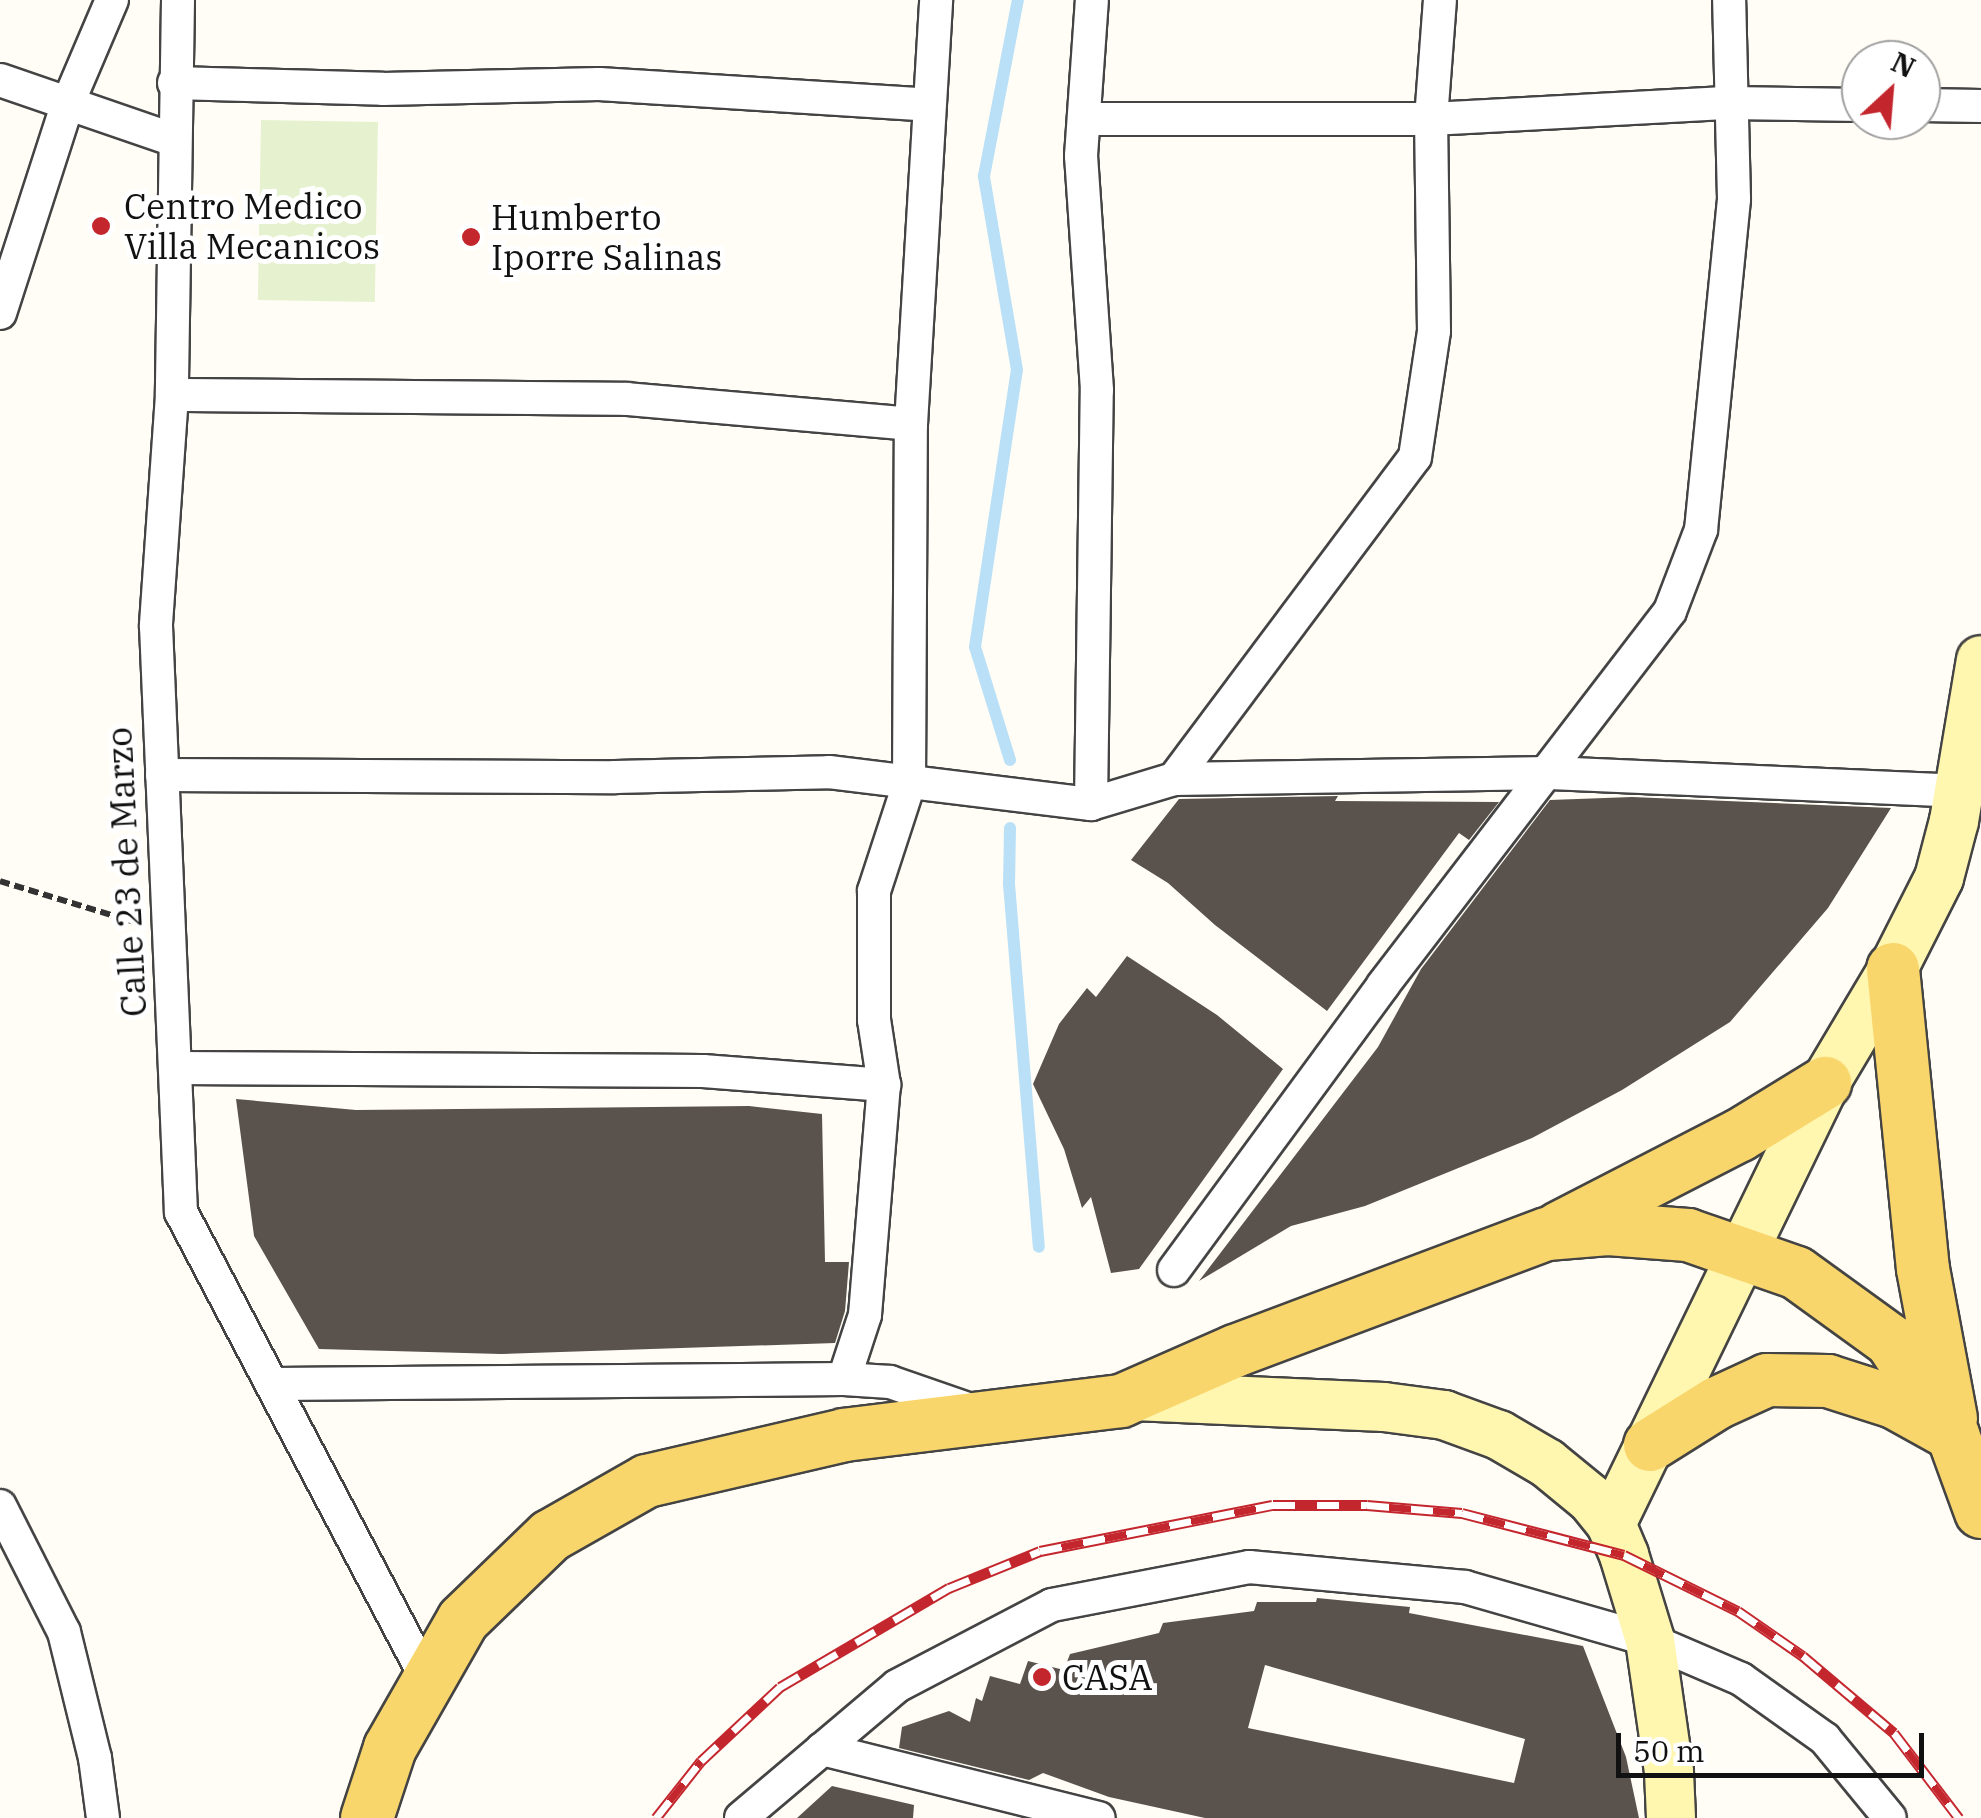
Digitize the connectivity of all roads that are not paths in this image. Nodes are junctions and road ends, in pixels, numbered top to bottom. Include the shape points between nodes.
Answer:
1 (112, 0) edge
2 (178, 0) edge
3 (936, 0) edge
4 (1092, 0) edge
5 (1440, 0) edge
6 (1729, 0) edge
7 (0, 80) edge
8 (174, 82) junction
9 (68, 103) junction
10 (1730, 103) junction
11 (1841, 104) edge
12 (929, 105) junction
13 (1941, 105) edge
14 (1981, 106) edge
15 (1084, 118) junction
16 (1431, 119) junction
17 (174, 140) junction
18 (0, 313) edge
19 (172, 395) junction
20 (911, 424) junction
21 (1981, 660) edge
22 (1550, 773) junction
23 (162, 775) junction
24 (1174, 779) junction
25 (909, 784) junction
26 (1091, 804) junction
27 (1964, 812) edge
28 (1894, 969) junction
29 (175, 1068) junction
30 (1825, 1083) junction
31 (884, 1084) junction
32 (1548, 1234) junction
33 (1741, 1250) junction
34 (1174, 1270) dead end
35 (844, 1379) junction
36 (276, 1384) junction
37 (1121, 1400) junction
38 (985, 1415) junction
39 (1953, 1434) junction
40 (1650, 1445) junction
41 (0, 1506) edge
42 (1981, 1512) edge
43 (1611, 1524) junction
44 (1650, 1640) junction
45 (428, 1680) junction
46 (822, 1748) junction
47 (103, 1818) edge
48 (367, 1818) edge
49 (741, 1818) edge
50 (1099, 1818) edge
51 (1670, 1818) edge
52 (1890, 1818) edge

1 - 9 street
2 - 8 street, Calle 23 de Marzo
3 - 12 street
4 - 15 street
5 - 16 street
6 - 10 street
7 - 9 street
8 - 12 street via 383,89 598,84
8 - 17 street, Calle 23 de Marzo
9 - 17 street
9 - 18 street
10 - 11 street
10 - 16 street
10 - 22 street via 1734,198 1702,530 1670,612
12 - 20 street
13 - 14 street
15 - 16 street
15 - 26 street via 1097,390
16 - 24 street via 1434,331 1415,458
17 - 19 street, Calle 23 de Marzo
19 - 20 street via 627,399
19 - 23 street, Calle 23 de Marzo via 156,626
20 - 25 street
21 - 27 main road
22 - 24 street
22 - 27 street
22 - 34 street
23 - 25 street via 615,778 829,772
23 - 29 street, Calle 23 de Marzo
24 - 26 street
25 - 26 street
25 - 31 street via 874,891 874,1020
27 - 28 main road
28 - 30 main road
28 - 39 main road via 1918,1232
29 - 31 street via 703,1072
29 - 36 street, Calle 23 de Marzo via 181,1212
30 - 32 main road
30 - 33 main road
31 - 35 street via 865,1315
32 - 33 main road via 1688,1235
32 - 37 main road
33 - 39 main road via 1797,1273 1891,1341
33 - 40 main road
35 - 36 street
35 - 38 street via 890,1382
36 - 45 street, Calle 23 de Marzo
37 - 38 main road
37 - 43 main road via 1143,1393 1444,1415 1499,1435 1547,1463
38 - 45 main road via 844,1436 647,1481 550,1536 510,1571 463,1620
39 - 40 main road via 1894,1402 1828,1381 1767,1380
39 - 42 main road
40 - 43 main road
41 - 47 street via 64,1632
43 - 44 main road
44 - 46 street via 1465,1587 1250,1567 1052,1605 897,1686
44 - 51 main road via 1670,1772
44 - 52 street via 1741,1679 1825,1739
45 - 48 main road via 390,1748
46 - 49 street
46 - 50 street

